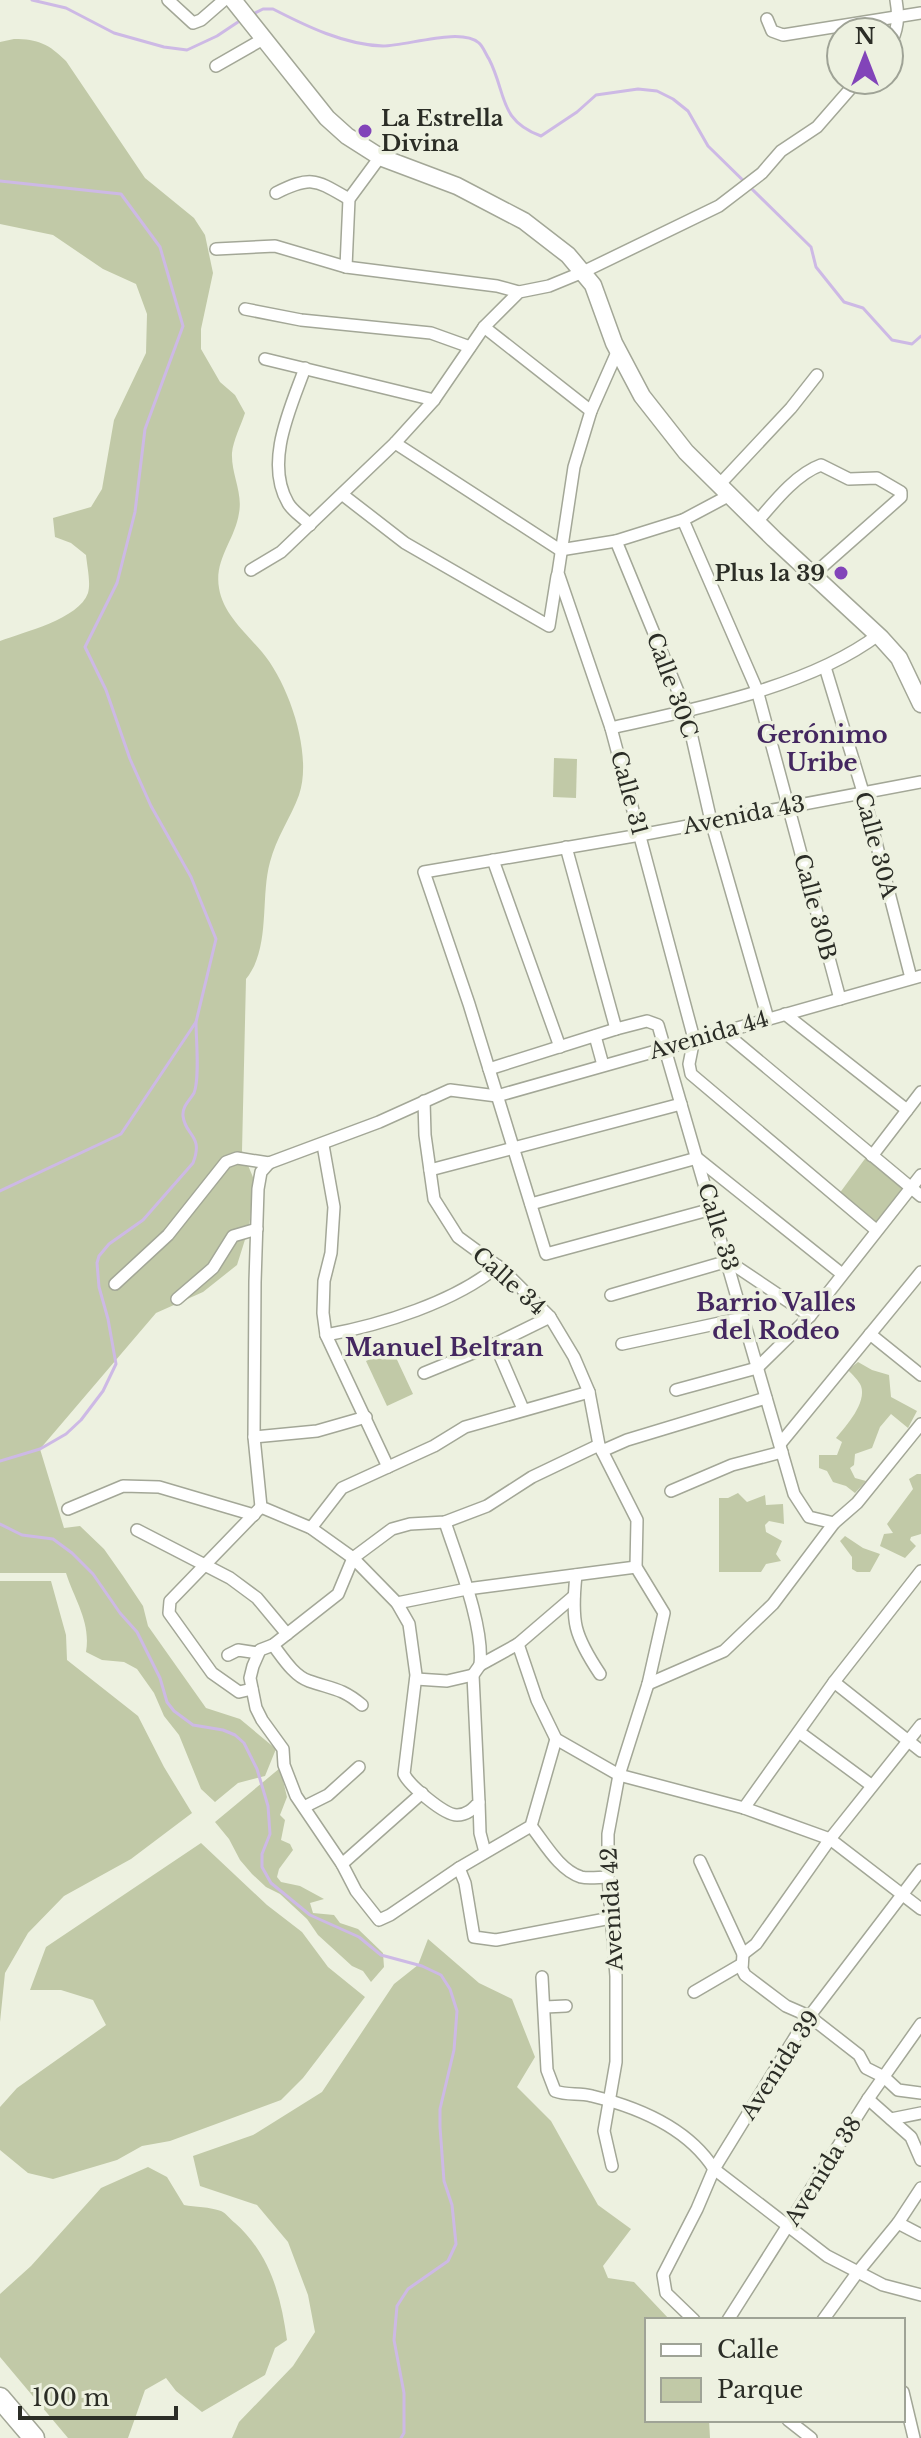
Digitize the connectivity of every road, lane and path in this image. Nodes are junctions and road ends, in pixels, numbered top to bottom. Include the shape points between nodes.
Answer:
1 (168, 0) edge
2 (224, 0) edge
3 (233, 0) edge
4 (896, 0) edge
5 (921, 13) edge
6 (899, 16) joint
7 (767, 19) dead end
8 (825, 29) edge
9 (265, 38) junction
10 (216, 66) dead end
11 (844, 96) edge
12 (380, 157) junction
13 (276, 193) dead end
14 (349, 199) junction
15 (216, 249) dead end
16 (346, 267) junction
17 (583, 272) junction
18 (519, 292) junction
19 (245, 309) dead end
20 (484, 327) junction
21 (470, 347) junction
22 (618, 350) junction
23 (265, 359) dead end
24 (305, 368) junction
25 (817, 375) dead end
26 (434, 400) junction
27 (591, 411) junction
28 (395, 443) junction
29 (724, 490) junction
30 (343, 495) junction
31 (683, 520) junction
32 (757, 522) junction
33 (310, 525) junction
34 (616, 541) junction
35 (560, 550) junction
36 (251, 570) dead end
37 (558, 573) junction
38 (814, 574) junction
39 (878, 635) junction
40 (825, 667) junction
41 (757, 690) junction
42 (921, 704) edge
43 (686, 711) junction
44 (611, 728) junction
45 (921, 782) edge
46 (863, 792) junction
47 (788, 807) junction
48 (711, 821) junction
49 (640, 835) junction
50 (566, 847) junction
51 (493, 860) junction
52 (424, 872) joint
53 (916, 977) edge
54 (840, 999) junction
55 (785, 1014) junction
56 (768, 1019) junction
57 (616, 1029) junction
58 (723, 1031) junction
59 (595, 1036) junction
60 (694, 1039) junction
61 (560, 1047) junction
62 (665, 1047) junction
63 (603, 1065) junction
64 (489, 1069) junction
65 (921, 1092) edge
66 (497, 1096) junction
67 (424, 1101) junction
68 (681, 1104) junction
69 (907, 1110) junction
70 (323, 1145) junction
71 (514, 1149) junction
72 (872, 1156) junction
73 (697, 1158) junction
74 (269, 1163) junction
75 (430, 1170) junction
76 (921, 1175) edge
77 (910, 1187) junction
78 (921, 1196) edge
79 (531, 1204) junction
80 (712, 1209) junction
81 (257, 1229) junction
82 (876, 1230) junction
83 (728, 1261) junction
84 (498, 1266) junction
85 (921, 1272) edge
86 (842, 1274) junction
87 (115, 1284) dead end
88 (611, 1295) dead end
89 (177, 1299) dead end
90 (810, 1316) junction
91 (550, 1317) junction
92 (743, 1318) junction
93 (870, 1334) junction
94 (326, 1335) junction
95 (495, 1344) junction
96 (622, 1344) dead end
97 (757, 1368) junction
98 (424, 1373) dead end
99 (921, 1375) edge
100 (676, 1390) dead end
101 (589, 1392) junction
102 (766, 1398) junction
103 (523, 1409) junction
104 (366, 1417) junction
105 (921, 1424) edge
106 (254, 1437) junction
107 (600, 1448) junction
108 (781, 1448) junction
109 (388, 1467) junction
110 (671, 1491) dead end
111 (68, 1509) dead end
112 (257, 1511) junction
113 (445, 1522) junction
114 (834, 1523) junction
115 (311, 1528) junction
116 (137, 1530) dead end
117 (353, 1558) junction
118 (206, 1565) junction
119 (636, 1567) junction
120 (921, 1571) edge
121 (576, 1575) junction
122 (467, 1589) junction
123 (574, 1596) junction
124 (397, 1603) junction
125 (287, 1634) junction
126 (518, 1644) junction
127 (273, 1645) junction
128 (258, 1653) junction
129 (228, 1655) dead end
130 (476, 1670) junction
131 (600, 1674) dead end
132 (416, 1679) junction
133 (834, 1682) junction
134 (648, 1684) junction
135 (252, 1689) junction
136 (362, 1705) dead end
137 (921, 1725) edge
138 (799, 1732) junction
139 (556, 1739) junction
140 (908, 1741) junction
141 (921, 1751) edge
142 (359, 1767) dead end
143 (619, 1775) junction
144 (871, 1785) junction
145 (422, 1793) junction
146 (479, 1802) junction
147 (304, 1807) junction
148 (744, 1808) junction
149 (531, 1826) junction
150 (830, 1839) junction
151 (485, 1852) junction
152 (700, 1861) dead end
153 (342, 1864) junction
154 (459, 1868) junction
155 (921, 1870) edge
156 (608, 1877) junction
157 (902, 1895) junction
158 (921, 1909) edge
159 (611, 1918) junction
160 (743, 1959) junction
161 (542, 1977) dead end
162 (694, 1992) dead end
163 (566, 2006) dead end
164 (545, 2007) junction
165 (809, 2016) junction
166 (921, 2024) edge
167 (884, 2077) junction
168 (921, 2093) edge
169 (868, 2099) junction
170 (608, 2102) junction
171 (921, 2113) edge
172 (891, 2119) junction
173 (921, 2160) edge
174 (612, 2166) dead end
175 (714, 2169) junction
176 (921, 2188) edge
177 (898, 2223) junction
178 (788, 2227) junction
179 (921, 2235) edge
180 (857, 2273) junction
181 (921, 2295) edge
182 (692, 2318) edge
183 (729, 2318) edge
184 (824, 2318) edge
185 (0, 2398) edge
186 (905, 2400) edge
187 (791, 2422) edge
188 (34, 2438) edge
189 (811, 2438) edge
190 (914, 2438) edge

1 - 2 street via 193,23
3 - 9 main road
4 - 6 street
5 - 6 street
7 - 8 street via 772,31 783,35
9 - 10 street
9 - 12 main road via 327,118
11 - 17 street via 817,127 719,206
12 - 14 street
12 - 17 main road via 457,186 524,221
13 - 14 street via 310,180
14 - 16 street
15 - 16 street via 275,246
16 - 18 street
17 - 18 street
17 - 22 main road
18 - 20 street
19 - 21 street via 431,333
20 - 21 street
20 - 27 street
21 - 26 street
22 - 27 street, Calle 31
22 - 29 main road via 642,396
23 - 24 street
24 - 26 street
24 - 33 street via 284,428 278,472 288,503
25 - 29 street
26 - 28 street
27 - 35 street, Calle 31 via 574,467
28 - 30 street
28 - 35 street
29 - 31 street
29 - 32 main road
30 - 33 street
30 - 37 street via 405,543 549,626
31 - 34 street
31 - 41 street, Calle 30B
32 - 38 main road
32 - 38 street via 808,471 821,465 849,479 877,478 901,492
33 - 36 street
34 - 35 street
34 - 43 street, Calle 30C
35 - 37 street, Calle 31
37 - 44 street, Calle 31
38 - 39 main road
39 - 40 street
39 - 42 main road via 899,658
40 - 41 street
40 - 46 street, Calle 30A
41 - 43 street
41 - 47 street, Calle 30B
43 - 44 street
43 - 48 street, Calle 30C
44 - 49 street, Calle 31
45 - 46 street, Avenida 43
46 - 47 street, Avenida 43
46 - 53 street, Calle 30A
47 - 48 street, Avenida 43
47 - 54 street, Calle 30B
48 - 49 street, Avenida 43
48 - 56 street, Calle 30C
49 - 50 street, Avenida 43
49 - 60 street, Calle 31
50 - 51 street, Avenida 43
50 - 57 street
51 - 52 street, Avenida 43
51 - 61 street
52 - 64 street, Calle 34
53 - 54 street, Avenida 44
54 - 55 street, Avenida 44
55 - 56 street, Avenida 44
55 - 69 street
56 - 58 street, Avenida 44
57 - 59 street
57 - 62 street via 652,1022
58 - 60 street, Avenida 44
58 - 72 street
59 - 61 street
59 - 63 street
60 - 62 street, Avenida 44
60 - 82 street, Calle 31 via 691,1074
61 - 64 street
62 - 63 street, Avenida 44
62 - 68 street, Calle 33
63 - 66 street, Avenida 44
64 - 66 street, Calle 34
65 - 69 street
66 - 67 street via 450,1090
66 - 71 street, Calle 34
67 - 70 street
67 - 75 street, Calle 34
68 - 71 street
68 - 73 street, Calle 33
69 - 72 street
70 - 74 street
70 - 94 street via 334,1207 324,1281
71 - 75 street
71 - 79 street, Calle 34
72 - 77 street
73 - 79 street
73 - 80 street, Calle 33
73 - 86 street
74 - 81 street via 259,1180
74 - 87 street via 237,1158 226,1162 168,1235
75 - 84 street, Calle 34 via 434,1199 458,1237
76 - 77 street
77 - 78 street
77 - 82 street
79 - 80 street, Calle 34 via 546,1254
80 - 83 street, Calle 33
81 - 89 street via 233,1236 213,1268
81 - 106 street
82 - 86 street
83 - 88 street
83 - 90 street
83 - 92 street, Calle 33
84 - 91 street, Calle 34
84 - 94 street via 476,1284 384,1321
85 - 93 street
86 - 90 street
90 - 97 street
91 - 95 street
91 - 101 street, Calle 34
92 - 96 street
92 - 97 street, Calle 33
93 - 99 street
93 - 108 street
94 - 104 street
95 - 98 street
95 - 103 street
97 - 100 street
97 - 102 street, Calle 33
101 - 103 street
101 - 107 street, Calle 34
102 - 107 street
102 - 108 street, Calle 33
103 - 109 street via 465,1427
104 - 106 street via 317,1431
104 - 109 street
105 - 114 street via 857,1503
106 - 112 street
107 - 113 street
107 - 119 street, Calle 34 via 637,1520
108 - 110 street
108 - 114 street, Calle 33 via 804,1512
109 - 115 street via 342,1488
111 - 112 street via 123,1486 159,1487
112 - 115 street
112 - 118 street
113 - 117 street via 392,1529
113 - 122 street
114 - 134 street via 773,1604 724,1651
115 - 117 street
116 - 118 street
117 - 124 street
117 - 125 street via 338,1594
118 - 125 street via 257,1598
118 - 135 street via 170,1601 169,1613 212,1673 239,1692
119 - 121 street
119 - 134 street via 664,1613
120 - 133 street
121 - 122 street
121 - 123 street
122 - 124 street
122 - 130 street via 481,1652
123 - 126 street
123 - 131 street via 579,1640
124 - 132 street via 409,1624
125 - 127 street
126 - 130 street
126 - 139 street
127 - 128 street
127 - 136 street via 307,1681 329,1685
128 - 129 street via 238,1650
128 - 135 street
130 - 132 street via 447,1681
130 - 146 street
132 - 145 street via 404,1774
133 - 138 street
133 - 140 street
134 - 143 street, Avenida 42
135 - 147 street via 262,1720 283,1749 290,1784
137 - 140 street
138 - 144 street
138 - 148 street
139 - 143 street
139 - 149 street
140 - 141 street
140 - 144 street
142 - 147 street via 328,1795
143 - 148 street
143 - 156 street, Avenida 42 via 608,1834
144 - 150 street
145 - 146 street via 457,1815
145 - 153 street
146 - 151 street
147 - 153 street
148 - 150 street
149 - 151 street
149 - 156 street via 575,1874
150 - 157 street
150 - 160 street
151 - 154 street
152 - 160 street
153 - 154 street via 379,1920
154 - 159 street via 474,1937 496,1940
155 - 157 street, Avenida 39
156 - 159 street, Avenida 42
157 - 158 street
157 - 165 street, Avenida 39
159 - 170 street, Avenida 42 via 616,2062
160 - 162 street
160 - 165 street via 745,1975
161 - 164 street
163 - 164 street
164 - 170 street via 547,2070 555,2091
165 - 167 street via 859,2055 866,2068
165 - 175 street, Avenida 39
166 - 167 street, Avenida 38
167 - 168 street via 898,2090
167 - 169 street, Avenida 38
169 - 172 street
169 - 178 street, Avenida 38
170 - 174 street, Avenida 42 via 604,2131
170 - 175 street via 647,2113 693,2143
171 - 172 street
172 - 173 street via 911,2137
175 - 178 street
175 - 182 street, Avenida 39 via 663,2275 666,2293
176 - 177 street
177 - 179 street
177 - 180 street
178 - 180 street
178 - 183 street, Avenida 38
180 - 181 street
180 - 184 street
185 - 188 highway
186 - 190 street
187 - 189 street

